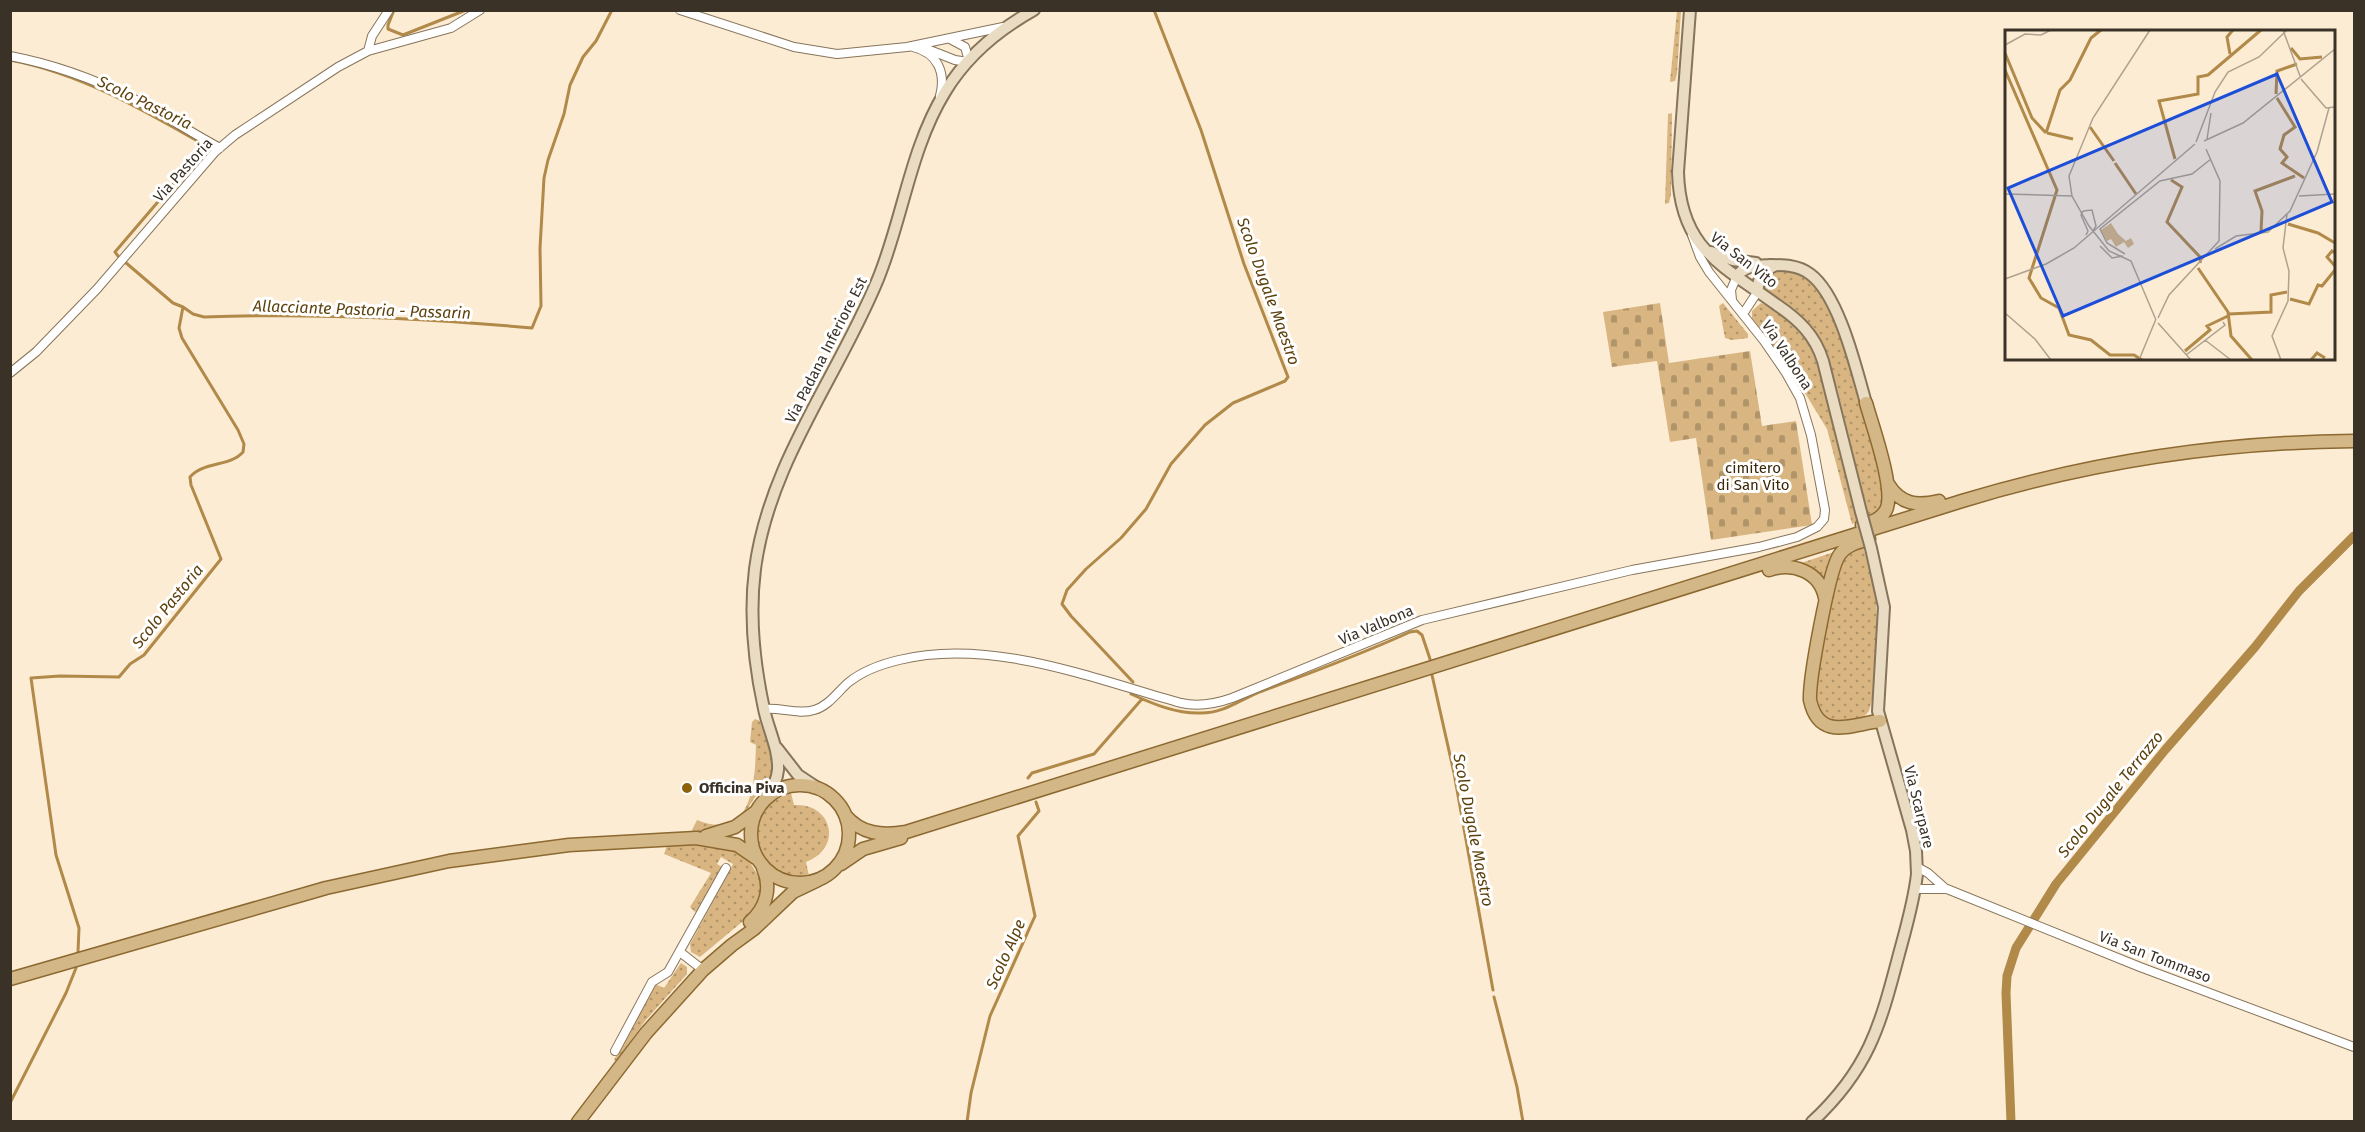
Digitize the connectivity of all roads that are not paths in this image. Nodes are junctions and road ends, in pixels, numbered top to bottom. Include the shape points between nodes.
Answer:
1 (389, 10) edge
2 (480, 10) edge
3 (680, 10) edge
4 (1034, 10) edge
5 (1690, 10) edge
6 (1014, 22) junction
7 (946, 39) junction
8 (910, 47) junction
9 (368, 51) junction
10 (10, 56) edge
11 (968, 62) junction
12 (935, 110) junction
13 (220, 148) junction
14 (1692, 233) junction
15 (1701, 247) junction
16 (1777, 265) junction
17 (1737, 276) junction
18 (1758, 291) junction
19 (1732, 301) junction
20 (1743, 314) junction
21 (10, 373) edge
22 (1866, 403) joint
23 (2355, 441) edge
24 (1888, 484) junction
25 (1999, 490) junction
26 (1962, 501) junction
27 (1871, 548) joint
28 (1766, 563) junction
29 (1704, 582) junction
30 (1825, 603) junction
31 (764, 709) junction
32 (1880, 721) junction
33 (775, 745) junction
34 (819, 789) junction
35 (766, 799) junction
36 (756, 810) junction
37 (845, 814) junction
38 (927, 826) junction
39 (696, 838) junction
40 (760, 863) junction
41 (1917, 867) junction
42 (726, 868) dead end
43 (836, 869) junction
44 (818, 880) junction
45 (1915, 889) junction
46 (1947, 889) junction
47 (726, 950) junction
48 (680, 952) junction
49 (703, 970) junction
50 (10, 979) edge
51 (2355, 1047) edge
52 (615, 1051) dead end
53 (579, 1122) edge
54 (1812, 1122) edge

1 - 9 street via 372,36
2 - 9 street, Via Pastoria via 451,28
3 - 8 street via 817,52 855,53
4 - 6 street, Via Padana Inferiore Est
5 - 14 street, Via San Vito via 1678,172 1681,204
6 - 7 street via 987,32
6 - 11 street, Via Padana Inferiore Est
7 - 8 street
7 - 11 street via 963,44
8 - 11 street
8 - 12 street via 931,55 940,69 942,88
9 - 13 street, Via Pastoria via 338,67
10 - 13 street via 100,84
11 - 12 street, Via Padana Inferiore Est
12 - 31 street, Via Padana Inferiore Est via 877,283 785,465 767,513 756,568 752,617
13 - 21 street, Via Pastoria via 97,289
14 - 15 street, Via San Vito
14 - 19 street, Via Valbona via 1703,264
15 - 16 street via 1733,260
15 - 17 street, Via San Vito
16 - 17 street via 1751,266
16 - 18 street via 1762,273
16 - 22 street via 1802,269 1824,289 1845,335
17 - 18 street, Via San Vito
17 - 19 street via 1731,290
18 - 20 street, Via Valbona
18 - 27 street, Via San Vito, bridge via 1797,319 1817,345
19 - 20 street, Via Valbona
20 - 31 street, Via Valbona via 1786,373 1805,411 1825,513 1820,525 1806,534 1622,572 1422,620 1214,704 1181,703 1017,659 951,654 902,659 871,670 812,710
22 - 24 main road
23 - 25 main road via 2267,443 2166,454
24 - 25 main road via 1901,499 1920,505
24 - 28 main road via 1887,505 1877,520
25 - 26 main road
26 - 28 main road
26 - 30 main road via 1844,550 1832,569
27 - 32 street, Via Scarpare via 1884,602
28 - 29 main road
29 - 30 main road via 1792,567 1814,578 1822,588
29 - 38 main road
30 - 32 main road via 1810,690 1813,710 1824,723 1838,729
31 - 33 street, Via Padana Inferiore Est
32 - 41 street, Via Scarpare via 1911,830
33 - 34 street, Via Padana Inferiore Est via 798,775
33 - 35 street, Via Padana Inferiore Est via 777,775
34 - 35 main road via 792,785
34 - 37 main road via 835,799
35 - 36 main road
36 - 39 main road via 735,827
36 - 40 main road via 750,834
37 - 38 main road via 860,828 880,834
37 - 43 main road via 849,843
38 - 43 main road via 863,849
39 - 40 main road via 737,845
39 - 50 main road via 536,848 408,869 326,888
40 - 44 main road via 774,877 788,882
40 - 47 main road via 768,888 764,905
41 - 45 street, Via Scarpare
41 - 46 street, Via San Tommaso
42 - 48 street
43 - 44 main road
44 - 47 main road via 792,892
45 - 46 street, Via San Tommaso
45 - 54 street, Via Scarpare via 1873,1042 1845,1088
46 - 51 street, Via San Tommaso via 2140,967
47 - 49 main road
48 - 49 street
48 - 52 street via 666,974 651,982
49 - 53 main road via 646,1033

